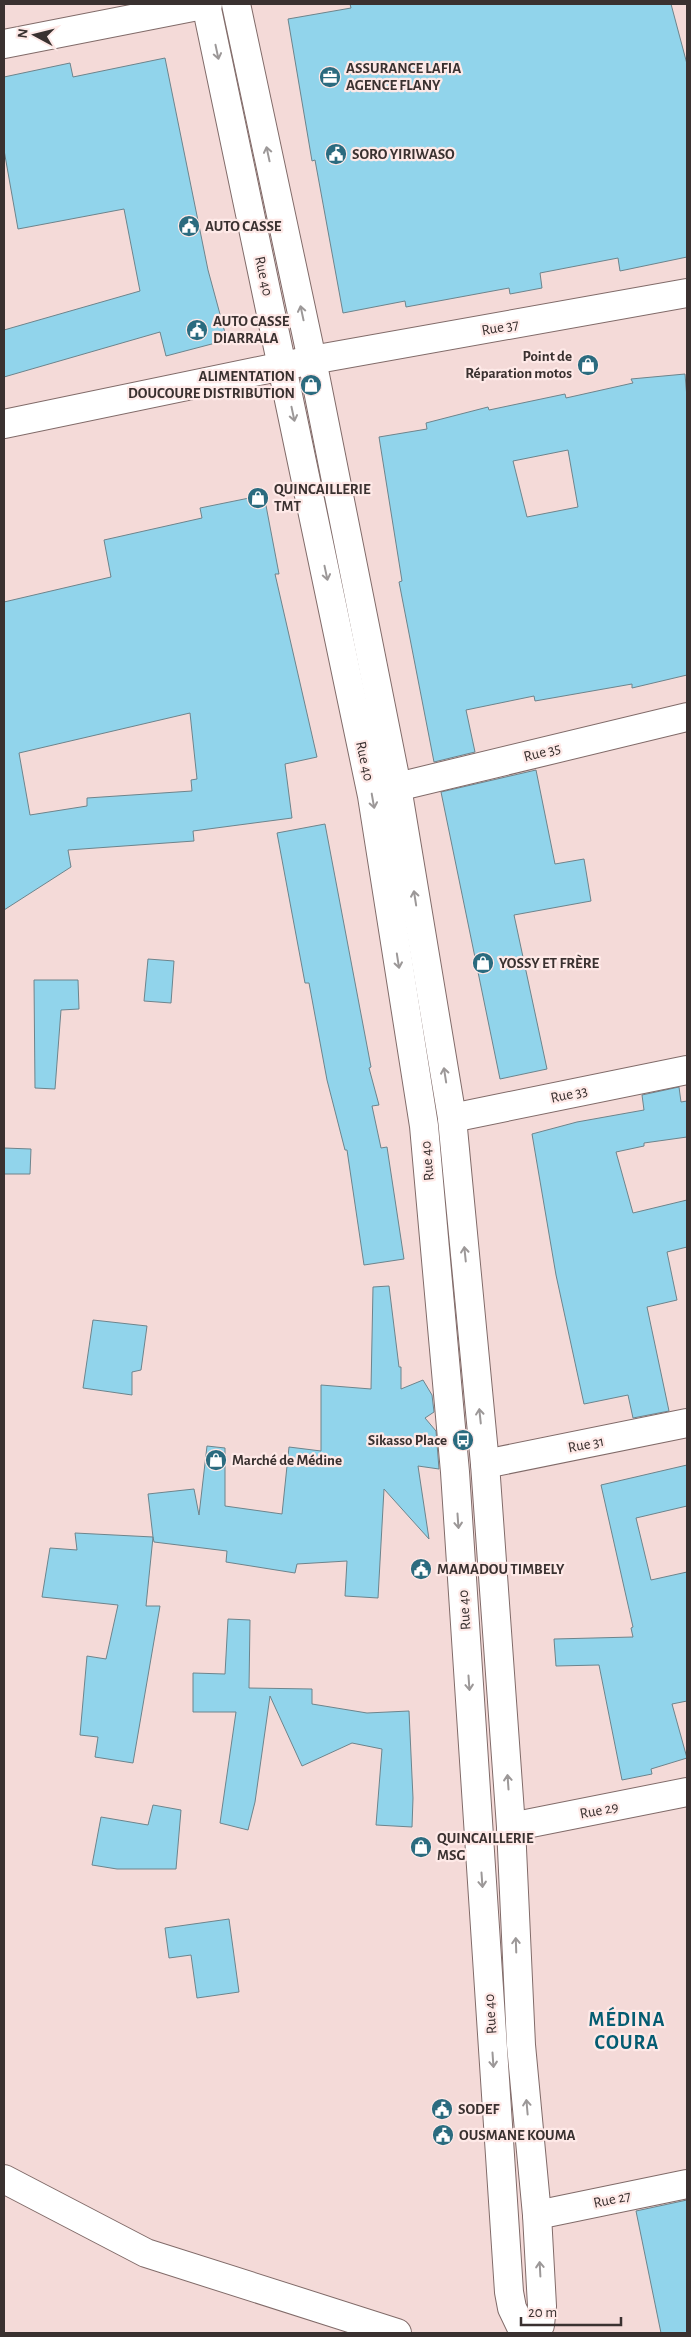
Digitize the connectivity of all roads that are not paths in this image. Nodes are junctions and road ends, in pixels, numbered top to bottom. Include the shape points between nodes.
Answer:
1 (207, 4) edge
2 (236, 4) edge
3 (4, 44) edge
4 (687, 294) edge
5 (312, 360) junction
6 (283, 366) junction
7 (4, 424) edge
8 (687, 717) edge
9 (397, 787) junction
10 (687, 1070) edge
11 (452, 1118) junction
12 (687, 1423) edge
13 (485, 1464) junction
14 (687, 1792) edge
15 (511, 1827) junction
16 (4, 2179) edge
17 (687, 2184) edge
18 (537, 2215) junction
19 (396, 2333) edge
20 (524, 2333) edge
21 (535, 2333) edge

1 - 3 main road
1 -> 6 main road, Rue 40
5 -> 2 main road, Rue 40
4 - 5 main road, Rue 37
5 - 6 main road, Rue 37
5 - 9 main road, Rue 40
6 - 7 main road, Rue 37
6 -> 20 main road, Rue 40 via 372,796 424,1126 455,1472 509,2292 512,2308
8 - 9 main road, Rue 35
11 -> 9 main road, Rue 40
10 - 11 main road, Rue 33
13 -> 11 main road, Rue 40
12 - 13 main road, Rue 31
15 -> 13 main road, Rue 40
14 - 15 main road, Rue 29
18 -> 15 main road, Rue 40 via 521,2045
16 - 19 main road via 146,2253
17 - 18 main road, Rue 27
21 -> 18 main road, Rue 40 via 540,2325 542,2306

